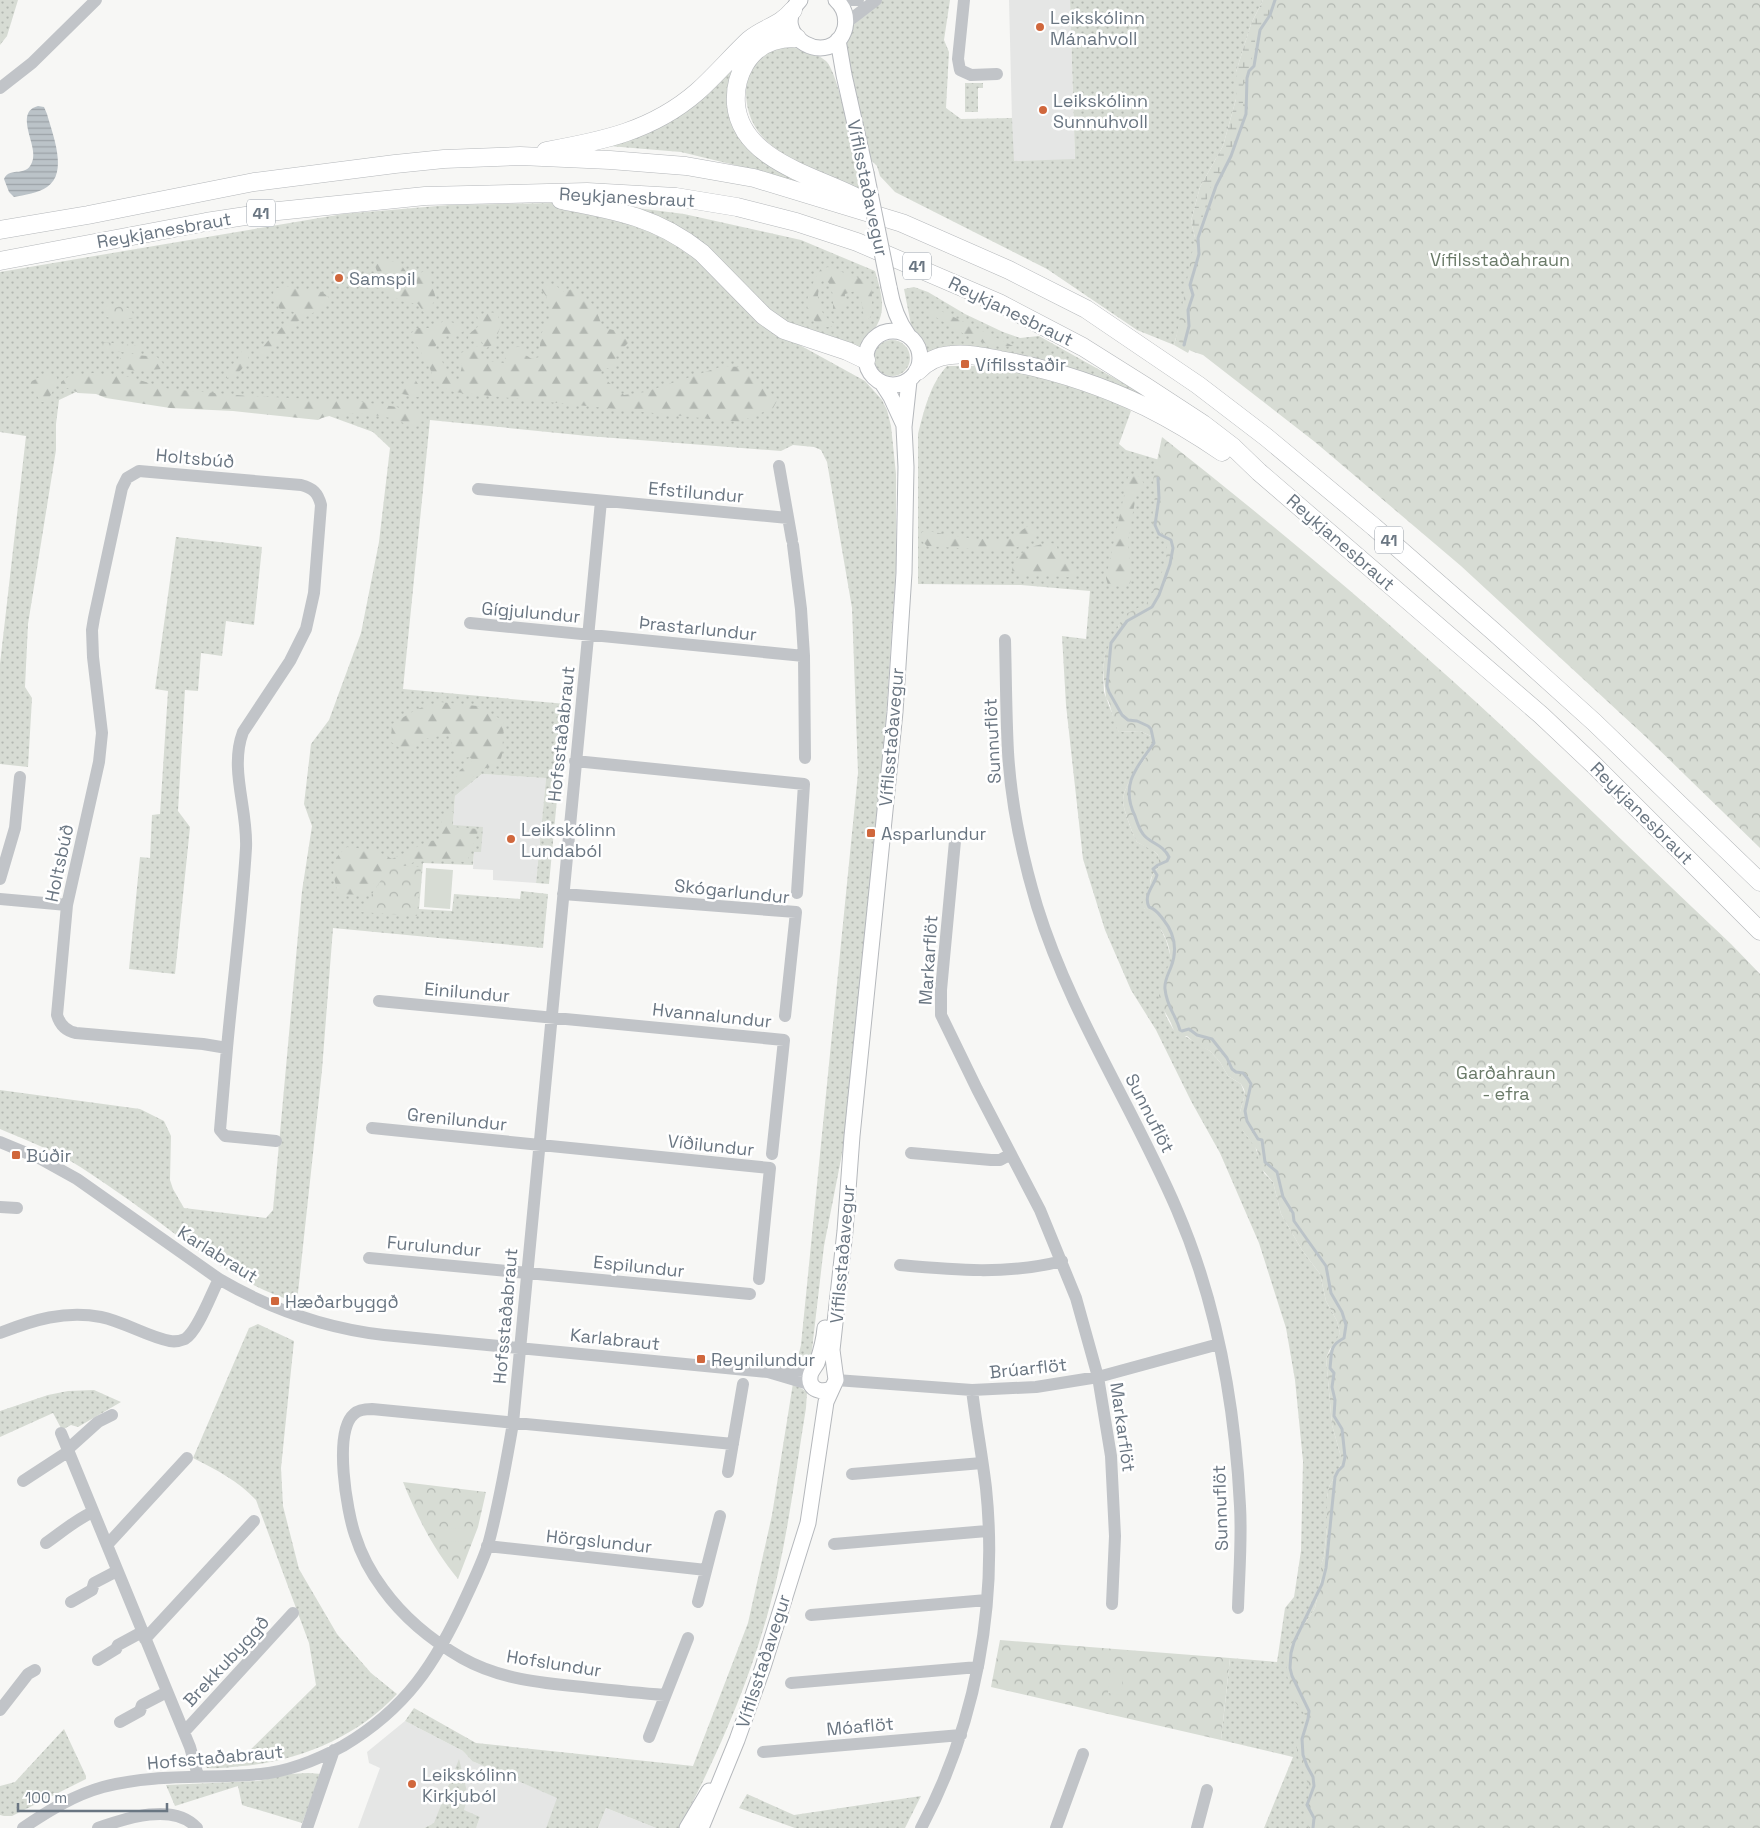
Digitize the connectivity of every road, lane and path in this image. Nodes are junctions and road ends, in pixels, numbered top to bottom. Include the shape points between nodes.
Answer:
1 (96, 0) edge
2 (836, 0) edge
3 (841, 0) edge
4 (858, 0) edge
5 (876, 0) edge
6 (964, 0) edge
7 (796, 5) edge
8 (846, 23) junction
9 (797, 38) junction
10 (838, 40) junction
11 (824, 48) junction
12 (997, 74) dead end
13 (844, 75) junction
14 (0, 88) edge
15 (520, 156) junction
16 (526, 194) junction
17 (902, 223) junction
18 (0, 230) edge
19 (0, 261) edge
20 (892, 302) junction
21 (881, 334) junction
22 (908, 335) junction
23 (866, 360) junction
24 (913, 376) junction
25 (882, 383) junction
26 (904, 427) junction
27 (779, 466) dead end
28 (1259, 472) junction
29 (478, 489) dead end
30 (601, 501) junction
31 (788, 518) junction
32 (470, 623) dead end
33 (588, 634) junction
34 (1005, 640) dead end
35 (804, 656) junction
36 (805, 758) dead end
37 (575, 761) junction
38 (20, 777) dead end
39 (955, 841) dead end
40 (0, 879) edge
41 (1760, 882) edge
42 (797, 893) dead end
43 (563, 894) junction
44 (0, 899) edge
45 (67, 905) junction
46 (1760, 931) edge
47 (379, 1001) dead end
48 (785, 1016) dead end
49 (551, 1017) junction
50 (226, 1048) junction
51 (372, 1128) dead end
52 (852, 1136) junction
53 (276, 1141) dead end
54 (0, 1142) edge
55 (538, 1144) junction
56 (911, 1153) dead end
57 (772, 1154) dead end
58 (1011, 1154) junction
59 (0, 1207) edge
60 (17, 1208) dead end
61 (369, 1258) dead end
62 (1062, 1261) junction
63 (900, 1265) dead end
64 (526, 1272) junction
65 (219, 1279) junction
66 (758, 1279) dead end
67 (750, 1294) dead end
68 (0, 1333) edge
69 (1219, 1344) junction
70 (519, 1347) junction
71 (814, 1369) junction
72 (768, 1372) junction
73 (1098, 1377) junction
74 (834, 1380) junction
75 (743, 1384) dead end
76 (813, 1386) junction
77 (972, 1390) junction
78 (112, 1415) dead end
79 (512, 1423) junction
80 (61, 1433) dead end
81 (733, 1444) junction
82 (68, 1450) junction
83 (187, 1458) dead end
84 (982, 1463) junction
85 (728, 1472) dead end
86 (852, 1474) dead end
87 (23, 1481) dead end
88 (93, 1512) junction
89 (720, 1516) dead end
90 (254, 1521) dead end
91 (987, 1531) junction
92 (46, 1543) dead end
93 (834, 1544) dead end
94 (107, 1545) junction
95 (487, 1546) junction
96 (795, 1563) junction
97 (706, 1570) junction
98 (118, 1571) junction
99 (987, 1600) junction
100 (71, 1602) dead end
101 (698, 1602) dead end
102 (1112, 1604) dead end
103 (1238, 1608) dead end
104 (293, 1613) dead end
105 (811, 1615) dead end
106 (143, 1635) junction
107 (688, 1638) dead end
108 (443, 1645) junction
109 (98, 1660) dead end
110 (978, 1666) junction
111 (35, 1670) dead end
112 (791, 1683) dead end
113 (167, 1692) junction
114 (666, 1695) junction
115 (0, 1710) edge
116 (120, 1722) dead end
117 (184, 1732) junction
118 (961, 1735) junction
119 (649, 1737) dead end
120 (334, 1750) junction
121 (763, 1752) dead end
122 (1083, 1754) dead end
123 (730, 1758) junction
124 (198, 1776) junction
125 (1207, 1790) dead end
126 (312, 1827) edge
127 (23, 1828) edge
128 (98, 1828) edge
129 (197, 1828) edge
130 (687, 1828) edge
131 (701, 1828) edge
132 (920, 1828) edge
133 (1056, 1828) edge
134 (1197, 1828) edge

1 - 14 street via 32,63
2 - 8 main road via 844,10
3 - 4 street
5 - 8 street
6 - 12 street via 958,59 960,70 971,75
7 - 9 main road via 791,25
7 - 15 highway via 785,20 751,38 696,92 657,120 598,141
8 - 10 main road
9 - 11 main road via 809,47
9 - 17 highway via 776,38 765,43 746,63 739,76 736,96 744,128 772,158 856,196
10 - 11 main road
10 - 13 main road, Vífilsstaðavegur
11 - 13 main road, Vífilsstaðavegur
13 - 20 main road, Vífilsstaðavegur, bridge
15 - 17 highway, Reykjanesbraut / 41 via 676,165 745,176
15 - 18 highway, Reykjanesbraut / 41 via 414,162 262,181
16 - 19 highway, Reykjanesbraut / 41 via 425,196 278,211
16 - 23 highway via 624,212 659,225 702,254 764,316 784,330
16 - 28 highway, Reykjanesbraut / 41 via 587,192 676,198 737,207 857,242 971,289 1083,346 1204,424
17 - 41 highway, Reykjanesbraut / 41 via 1009,270 1086,309 1198,385 1266,437 1374,526 1524,658
20 - 21 main road, Vífilsstaðavegur
20 - 22 main road, Vífilsstaðavegur
21 - 22 main road via 890,331
21 - 23 main road, Vífilsstaðavegur via 870,345
22 - 24 main road, Vífilsstaðavegur via 918,347 920,363
23 - 25 main road, Vífilsstaðavegur via 871,374
24 - 25 main road via 896,386
24 - 26 main road, Vífilsstaðavegur
24 - 28 highway via 930,361 957,354 1056,372 1144,406 1190,431 1241,465
25 - 26 main road, Vífilsstaðavegur
26 - 52 main road, Vífilsstaðavegur via 904,574 895,712
27 - 31 street
28 - 46 highway, Reykjanesbraut / 41 via 1541,715
29 - 30 street, Efstilundur
30 - 31 street, Efstilundur
30 - 33 street, Hofsstaðabraut
31 - 35 street
32 - 33 street, Gígjulundur
33 - 35 street, Þrastarlundur
33 - 37 street, Hofsstaðabraut
34 - 69 street, Sunnuflöt via 1008,753 1023,854 1037,906 1066,984 1178,1212 1207,1294
35 - 36 street
37 - 42 street via 804,784
37 - 43 street, Hofsstaðabraut
38 - 40 street via 15,828
39 - 58 street, Markarflöt via 941,1015
43 - 48 street, Skógarlundur via 796,912
43 - 49 street, Hofsstaðabraut
44 - 45 street
45 - 50 street, Holtsbúð via 57,1010 58,1020 67,1030
45 - 50 street, Holtsbúð via 101,749 102,733 92,657 93,624 122,488 127,478 147,471 301,485 313,489 320,499 322,511 310,617 290,661 243,732 239,744 238,771 246,847
47 - 49 street, Einilundur
49 - 55 street, Hofsstaðabraut
49 - 57 street, Hvannalundur via 784,1040
50 - 53 street, Holtsbúð via 220,1130 225,1136
51 - 55 street, Grenilundur
52 - 71 main road, Vífilsstaðavegur via 835,1231 824,1341
52 - 74 main road, Vífilsstaðavegur via 832,1350
54 - 65 street, Karlabraut via 77,1179
55 - 64 street, Hofsstaðabraut
55 - 66 street, Víðilundur via 770,1168
56 - 58 street via 991,1160 1000,1160
58 - 62 street, Markarflöt
59 - 60 street
61 - 64 street, Furulundur
62 - 63 street via 1038,1268 990,1271
62 - 73 street, Markarflöt
64 - 67 street, Espilundur
64 - 70 street, Hofsstaðabraut
65 - 68 street via 194,1330 179,1341 166,1340 112,1320 79,1315 50,1316
65 - 70 street, Karlabraut via 272,1306 326,1325 384,1335
69 - 73 street, Brúarflöt
69 - 103 street, Sunnuflöt via 1238,1470
70 - 72 street, Karlabraut
70 - 79 street, Hofsstaðabraut
71 - 72 street, Karlabraut
71 - 74 main road via 827,1366
71 - 76 main road, Vífilsstaðavegur via 810,1376
72 - 76 street, Karlabraut
73 - 77 street, Brúarflöt via 1036,1387
73 - 102 street, Markarflöt via 1111,1456 1115,1536
74 - 76 main road via 824,1391
74 - 77 street, Brúarflöt
74 - 96 main road, Vífilsstaðavegur via 826,1402 808,1522
75 - 81 street
76 - 96 main road, Vífilsstaðavegur via 817,1405 798,1521
77 - 84 street
78 - 82 street via 98,1422
79 - 81 street
79 - 95 street, Hofsstaðabraut via 502,1486
79 - 108 street, Hofslundur via 372,1409 353,1415 346,1428 344,1485 358,1544 397,1608
80 - 82 street, Brekkubyggð
81 - 85 street
82 - 87 street
82 - 88 street, Brekkubyggð
83 - 94 street
84 - 86 street
84 - 91 street
88 - 92 street via 70,1524 68,1529
88 - 94 street, Brekkubyggð
89 - 97 street
90 - 106 street
91 - 93 street
91 - 99 street
94 - 98 street, Brekkubyggð
95 - 97 street, Hörgslundur
95 - 108 street, Hofsstaðabraut
96 - 123 main road, Vífilsstaðavegur via 763,1667
97 - 101 street
98 - 100 street via 94,1583 92,1590
98 - 106 street, Brekkubyggð
99 - 105 street
99 - 110 street
104 - 117 street, Brekkubyggð
106 - 109 street via 118,1645
106 - 113 street, Brekkubyggð
107 - 114 street
108 - 114 street, Hofslundur via 498,1673 529,1681
108 - 120 street, Hofsstaðabraut via 396,1707 376,1724
110 - 112 street
110 - 118 street
111 - 115 street via 28,1674
113 - 116 street, Brekkubyggð
113 - 117 street, Brekkubyggð
114 - 119 street
117 - 124 street, Brekkubyggð
118 - 121 street, Móaflöt
118 - 132 street
120 - 124 street, Hofsstaðabraut via 314,1761 278,1772
120 - 126 street
122 - 133 street
123 - 130 main road, Vífilsstaðavegur
123 - 131 main road, Vífilsstaðavegur
124 - 127 street, Hofsstaðabraut via 141,1780 103,1787 71,1800
125 - 134 street
128 - 129 street via 121,1820 163,1814 186,1818

